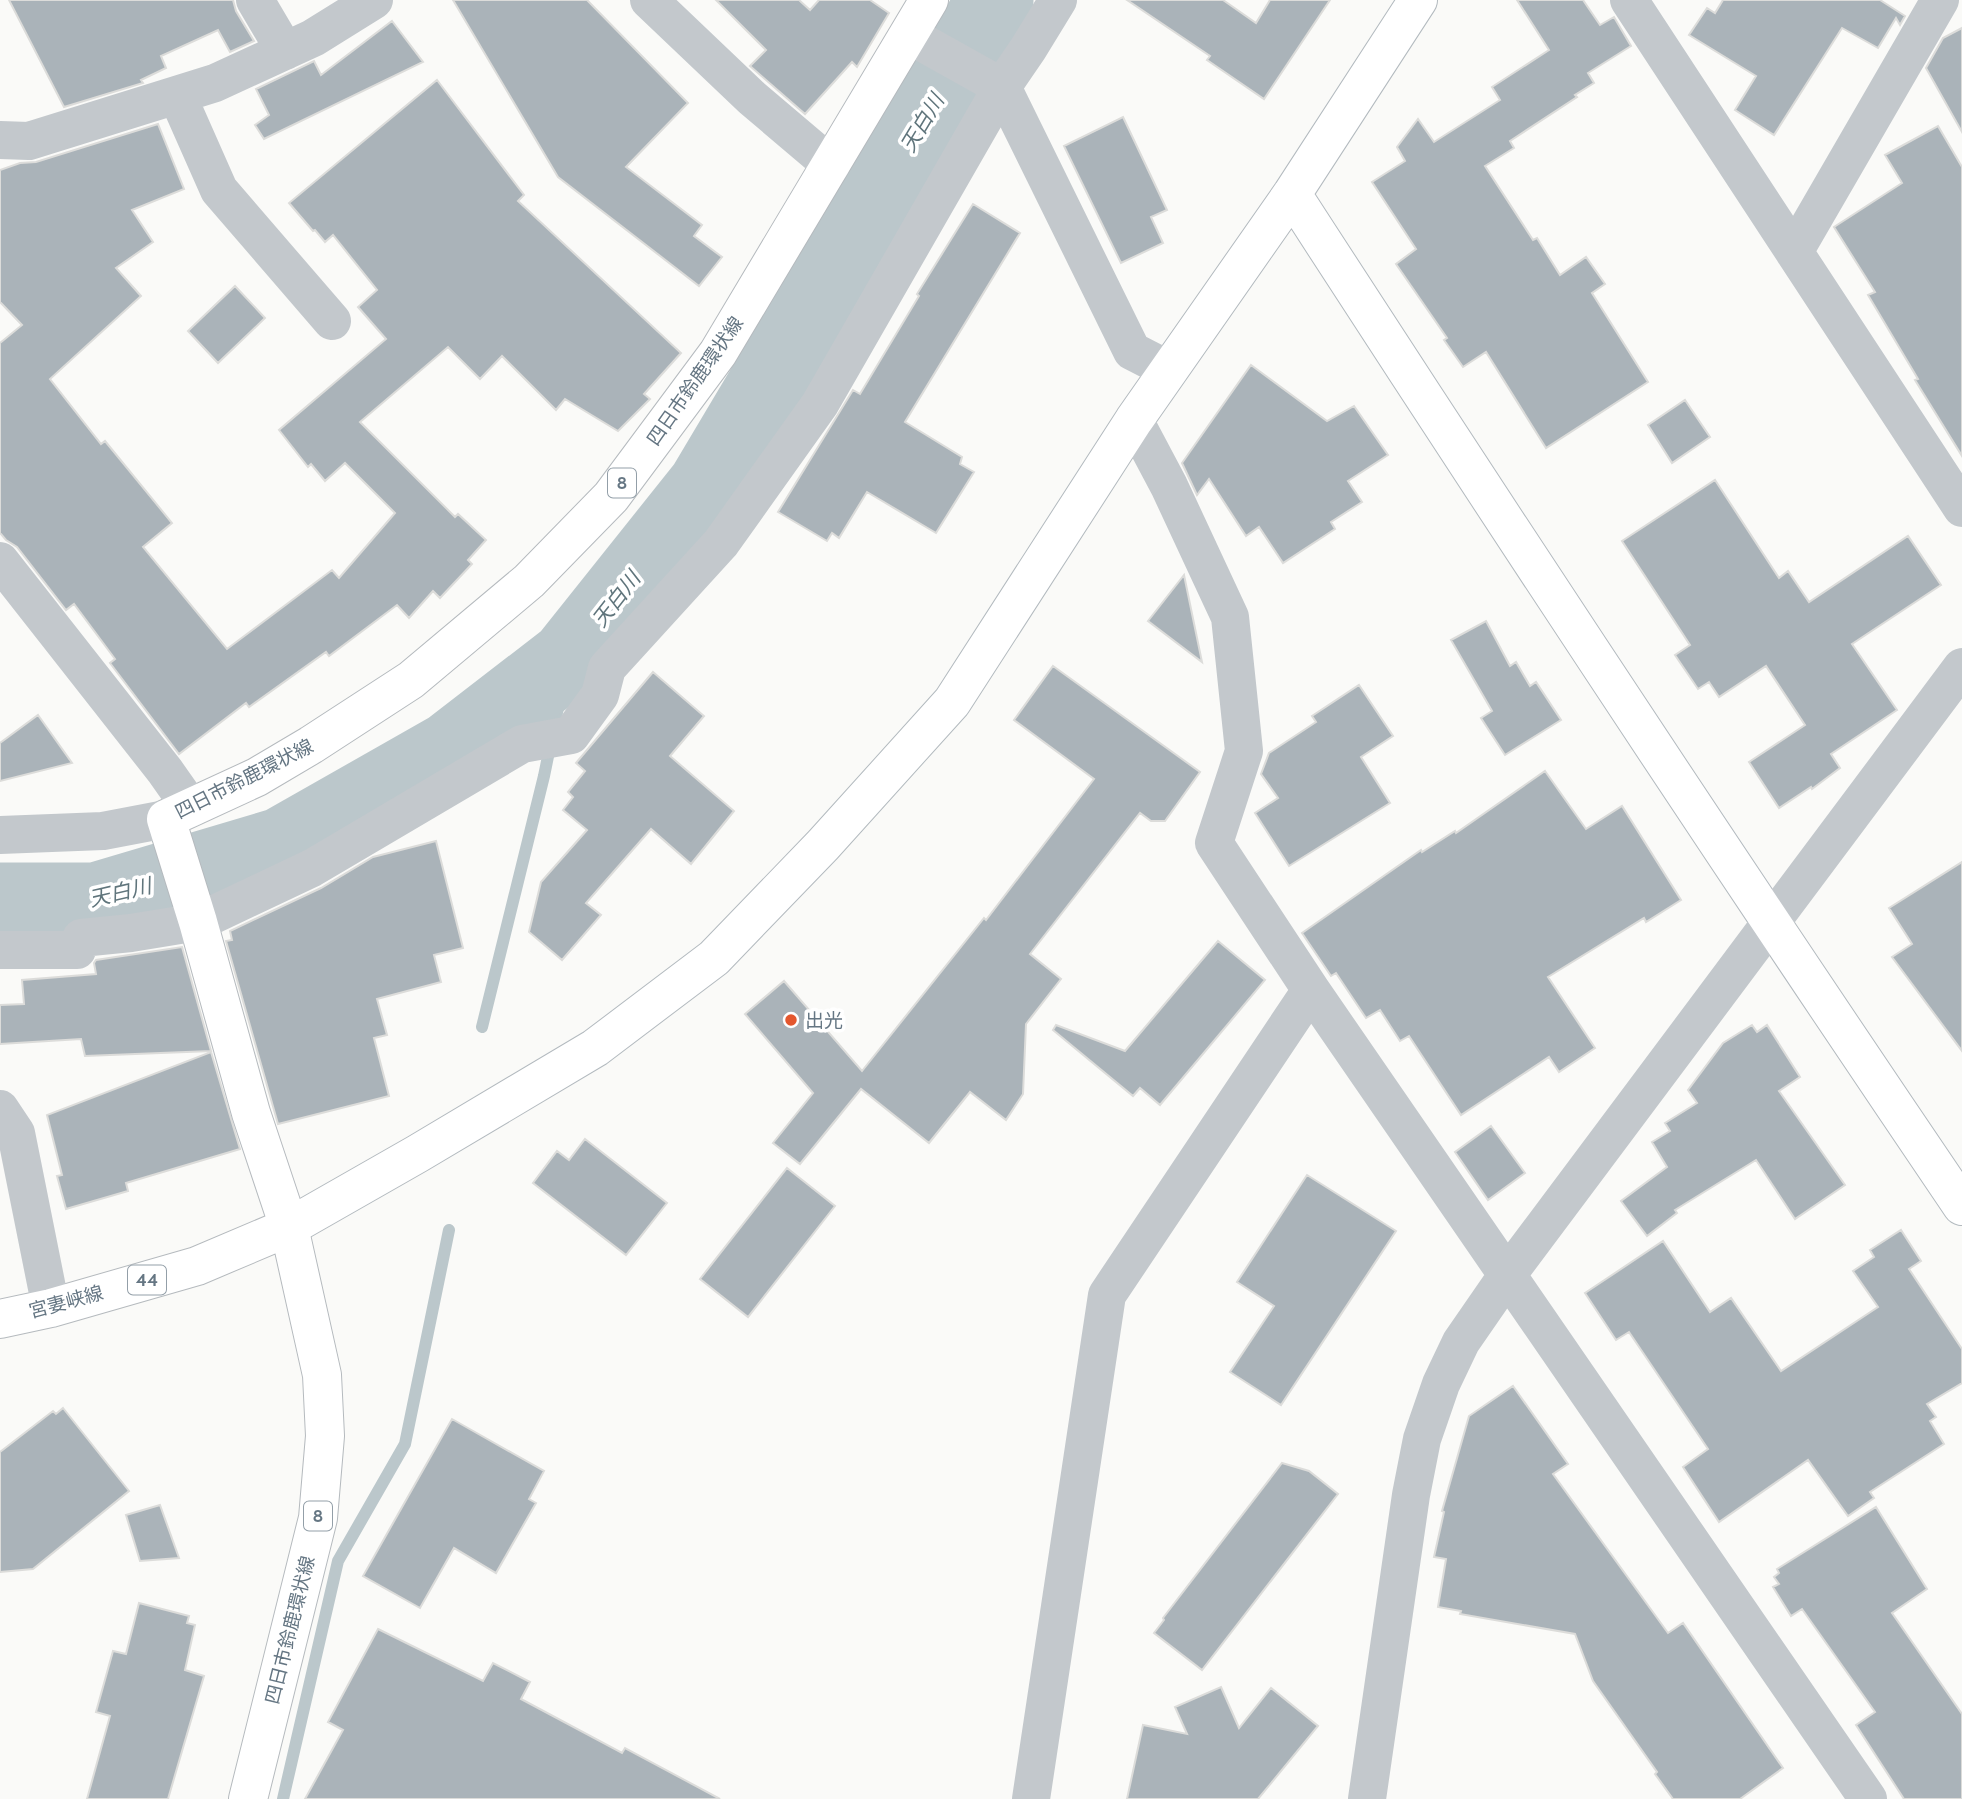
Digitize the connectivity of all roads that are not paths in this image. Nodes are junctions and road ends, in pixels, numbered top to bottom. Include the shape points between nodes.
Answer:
1 (255, 0) edge
2 (374, 0) edge
3 (649, 0) edge
4 (929, 0) edge
5 (1058, 0) edge
6 (1418, 0) edge
7 (1629, 0) edge
8 (1940, 0) edge
9 (909, 35) junction
10 (285, 51) junction
11 (1002, 87) junction
12 (177, 95) junction
13 (0, 140) edge
14 (831, 165) junction
15 (1292, 194) junction
16 (1794, 252) junction
17 (332, 321) dead end
18 (1169, 370) junction
19 (1134, 419) junction
20 (1962, 508) edge
21 (0, 561) edge
22 (1962, 667) edge
23 (178, 814) junction
24 (0, 835) edge
25 (196, 916) junction
26 (1771, 924) junction
27 (0, 950) edge
28 (1311, 990) junction
29 (0, 1109) edge
30 (1962, 1206) edge
31 (289, 1227) junction
32 (1508, 1274) junction
33 (51, 1308) junction
34 (0, 1318) edge
35 (248, 1799) edge
36 (1031, 1799) edge
37 (1367, 1799) edge
38 (1868, 1799) edge

1 - 10 street
2 - 10 street
3 - 14 street
4 - 9 street, 四日市鈴鹿環状線 / 8
5 - 11 street
6 - 15 street, 宮妻峡線
7 - 16 street
8 - 16 street
9 - 11 street
9 - 14 street, 四日市鈴鹿環状線 / 8
10 - 12 street
11 - 18 street via 1132,351
11 - 25 street via 820,404 721,543 607,668 600,695 571,735 522,744 312,868
12 - 13 street via 29,141
12 - 17 street via 219,190
14 - 23 street, 四日市鈴鹿環状線 / 8 via 718,354 664,429 611,497 529,581 411,680 257,777
15 - 18 street, 宮妻峡線
15 - 26 street
16 - 20 street
18 - 19 street, 宮妻峡線
19 - 28 street via 1230,617 1244,751 1214,843
19 - 31 street, 宮妻峡線 via 952,702 714,958 595,1048
21 - 23 street via 165,771
22 - 26 street
23 - 24 street via 103,831
23 - 25 street, 四日市鈴鹿環状線 / 8
25 - 27 street via 131,933 81,938 77,950
25 - 31 street, 四日市鈴鹿環状線 / 8 via 251,1113
26 - 30 street
26 - 32 street
28 - 32 street
28 - 36 street via 1107,1295
29 - 33 street via 16,1133
31 - 33 street, 宮妻峡線 / 44 via 197,1266
31 - 35 street, 四日市鈴鹿環状線 / 8 via 322,1375 325,1436 318,1518
32 - 37 street via 1461,1342 1422,1438
32 - 38 street
33 - 34 street, 宮妻峡線 / 44

